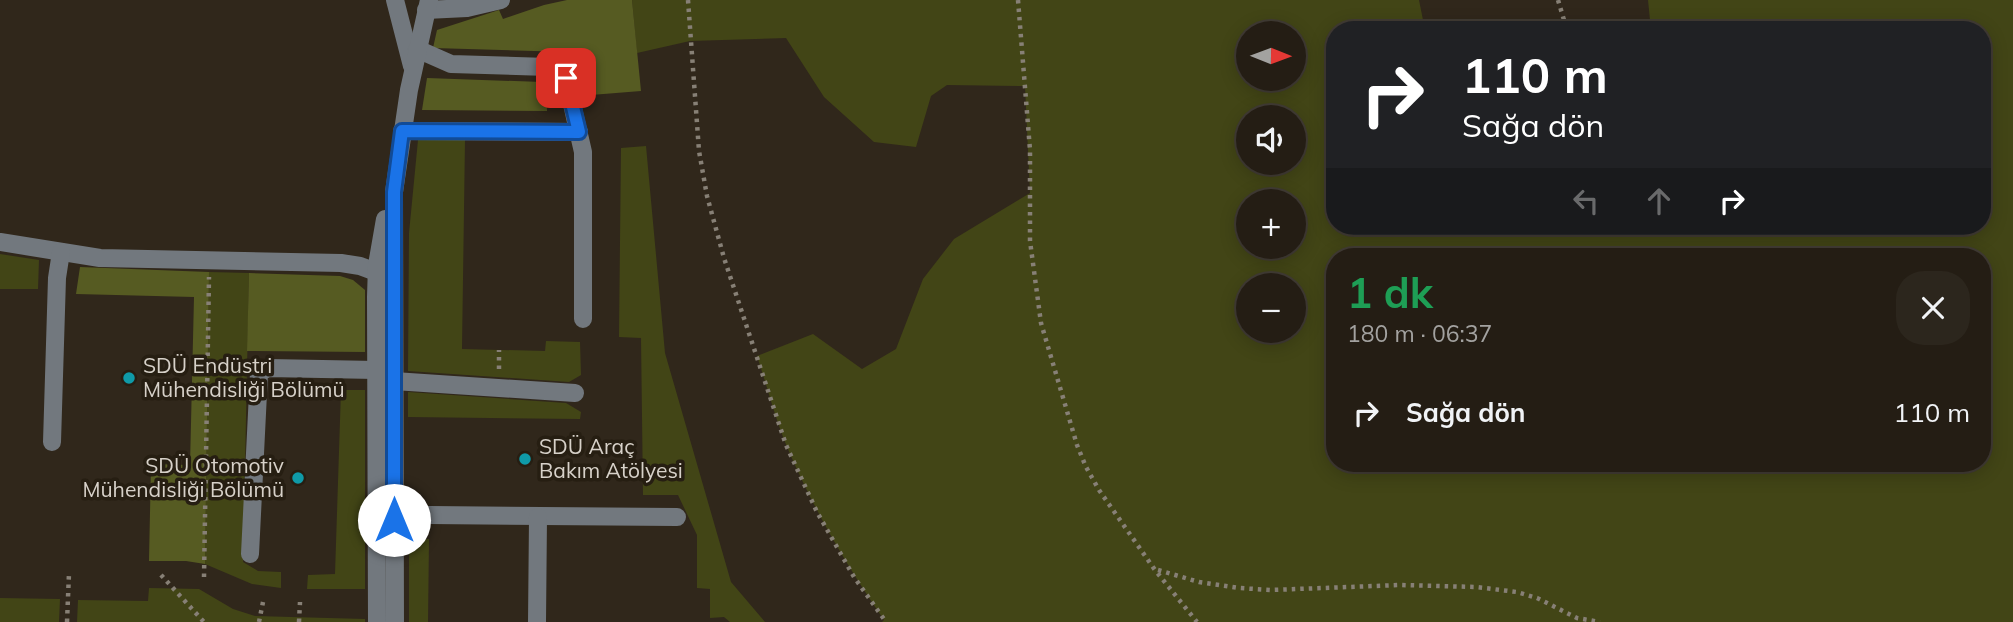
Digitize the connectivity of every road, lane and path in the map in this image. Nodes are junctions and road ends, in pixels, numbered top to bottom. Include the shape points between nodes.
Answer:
1 (395, 0) edge
2 (501, 0) edge
3 (688, 0) edge
4 (1018, 0) edge
5 (1558, 0) edge
6 (427, 5) edge
7 (1564, 21) edge
8 (417, 50) junction
9 (413, 69) junction
10 (402, 131) junction
11 (579, 132) junction
12 (0, 242) edge
13 (61, 252) junction
14 (209, 272) dead end
15 (385, 275) junction
16 (583, 319) dead end
17 (376, 370) junction
18 (394, 381) junction
19 (575, 393) dead end
20 (52, 442) dead end
21 (429, 515) dead end
22 (538, 517) junction
23 (677, 517) dead end
24 (250, 554) dead end
25 (1156, 570) junction
26 (69, 573) dead end
27 (161, 575) dead end
28 (204, 577) dead end
29 (263, 602) dead end
30 (300, 602) dead end
31 (67, 622) edge
32 (204, 622) edge
33 (259, 622) edge
34 (299, 622) edge
35 (377, 622) edge
36 (395, 622) edge
37 (537, 622) edge
38 (887, 622) edge
39 (1197, 622) edge
40 (1600, 622) edge

1 - 9 street
2 - 6 street via 467,8
3 - 38 path via 699,151 724,258 786,445 854,577
4 - 25 path via 1030,150 1030,241 1041,323 1086,467
5 - 7 path
6 - 8 street
8 - 9 street
8 - 11 street via 451,64 559,70 566,78
9 - 10 street
10 - 11 street
10 - 15 street via 394,192 382,235
11 - 16 street
12 - 13 street
13 - 15 street via 100,258 341,263
13 - 20 street
14 - 28 path
15 - 17 street
15 - 18 street
17 - 24 street via 268,368 259,373
17 - 35 street
18 - 19 street
18 - 36 street
21 - 22 street
22 - 23 street
22 - 37 street
25 - 39 path
25 - 40 path via 1199,582 1271,590 1476,587 1517,592 1577,618
26 - 31 path
27 - 32 path
29 - 33 path
30 - 34 path

